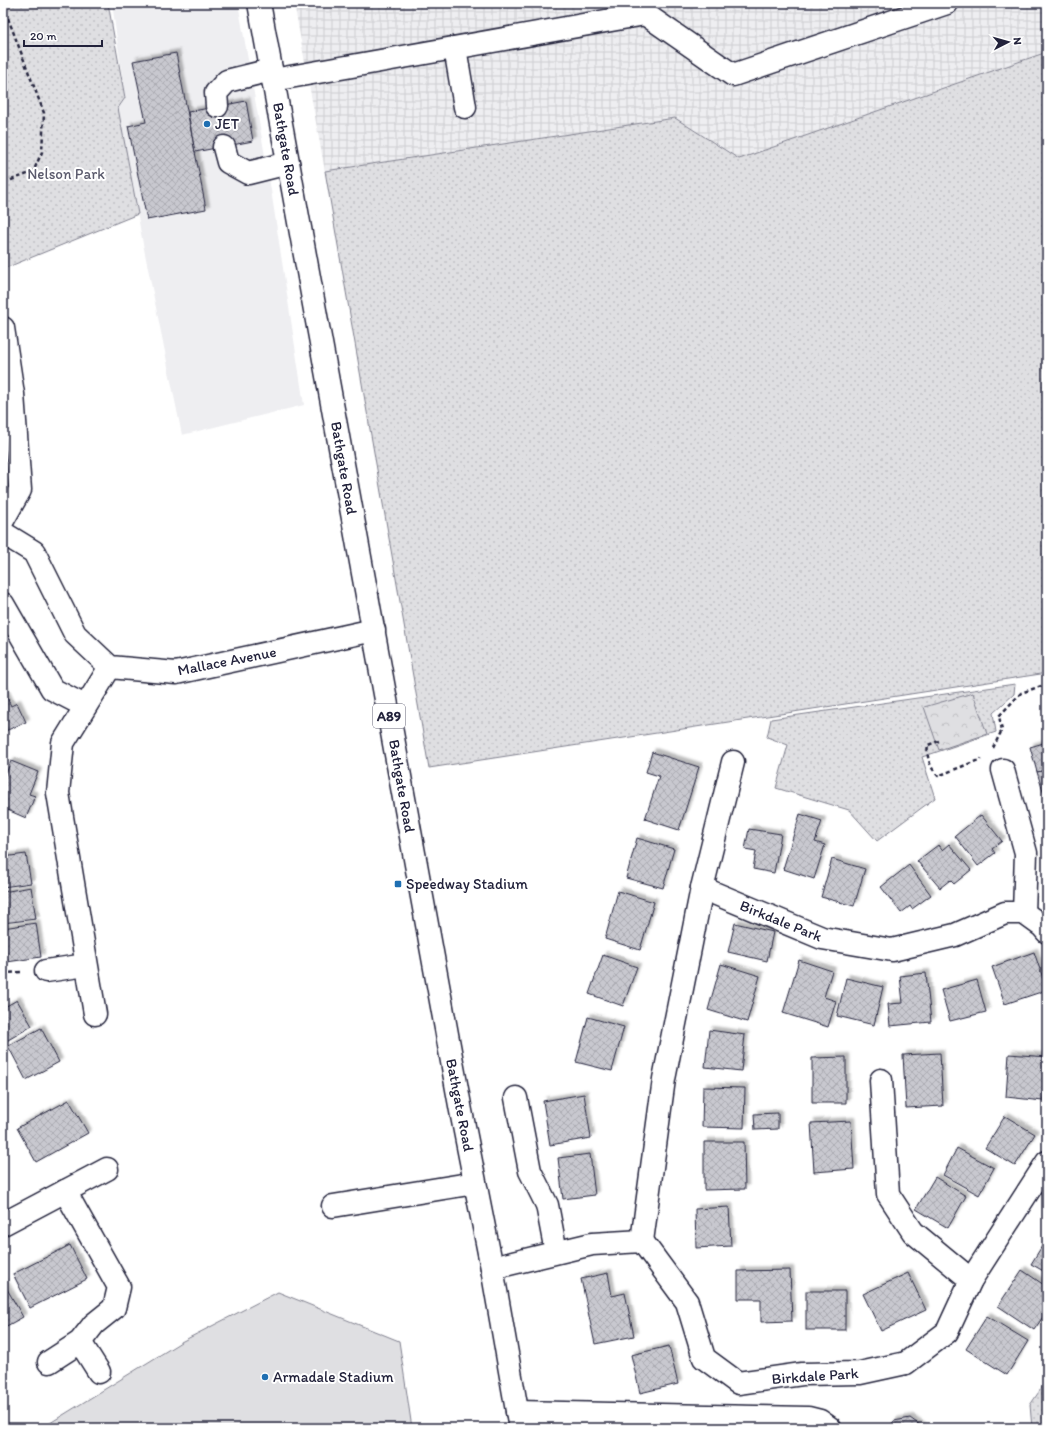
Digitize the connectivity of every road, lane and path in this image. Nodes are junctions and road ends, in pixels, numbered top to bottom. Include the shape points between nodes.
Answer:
1 (259, 3) edge
2 (947, 3) edge
3 (3, 5) edge
4 (644, 8) edge
5 (455, 48) junction
6 (272, 75) junction
7 (217, 106) tunnel mouth
8 (465, 107) dead end
9 (224, 147) tunnel mouth
10 (288, 163) junction
11 (3, 183) edge
12 (3, 328) edge
13 (10, 459) edge
14 (3, 520) edge
15 (3, 533) edge
16 (3, 604) edge
17 (374, 630) junction
18 (110, 667) junction
19 (1047, 684) edge
20 (85, 706) junction
21 (939, 741) dead end
22 (733, 762) dead end
23 (996, 763) junction
24 (702, 888) junction
25 (1024, 913) junction
26 (1047, 932) edge
27 (86, 965) junction
28 (46, 971) dead end
29 (95, 1014) dead end
30 (881, 1080) dead end
31 (516, 1098) dead end
32 (1047, 1162) edge
33 (107, 1169) dead end
34 (475, 1183) junction
35 (65, 1191) junction
36 (333, 1206) dead end
37 (3, 1224) edge
38 (642, 1241) junction
39 (556, 1252) junction
40 (492, 1268) junction
41 (971, 1280) junction
42 (80, 1342) junction
43 (49, 1362) dead end
44 (99, 1372) dead end
45 (518, 1420) edge
46 (830, 1428) edge

1 - 6 street, Bathgate Road / A89
2 - 4 street via 733,75
3 - 11 path via 44,114 42,152 33,172
4 - 5 street
5 - 6 street
5 - 8 street
6 - 7 street via 226,81 216,93
6 - 10 street, Bathgate Road / A89
9 - 10 street via 228,162 248,173
10 - 17 street, Bathgate Road / A89
12 - 13 street via 13,394
13 - 14 street via 20,490
15 - 18 street via 34,552 75,634
16 - 20 street via 52,689
17 - 18 street, Mallace Avenue via 176,673
17 - 34 street, Bathgate Road / A89
18 - 20 street
19 - 23 path via 1021,693 999,716 1002,730
20 - 27 street via 63,743 58,793
21 - 23 path via 928,746 927,753 931,769 938,776
22 - 24 street
23 - 25 street via 1026,853
24 - 25 street, Birkdale Park via 822,938 892,950 955,935 1005,913
24 - 38 street via 664,1079
25 - 26 street
27 - 28 street
27 - 29 street
30 - 41 street via 888,1194 913,1232
31 - 39 street via 530,1171 547,1206
32 - 41 street, Birkdale Park
33 - 35 street
34 - 36 street
34 - 40 street, Bathgate Road / A89
35 - 37 street
35 - 42 street via 119,1288 114,1308 94,1324
38 - 39 street via 592,1244
38 - 41 street, Birkdale Park via 687,1302 704,1358 738,1383 802,1374 860,1373 906,1363 947,1332
39 - 40 street
40 - 45 street, Bathgate Road / A89
42 - 43 street
42 - 44 street
45 - 46 street via 808,1418 820,1421

